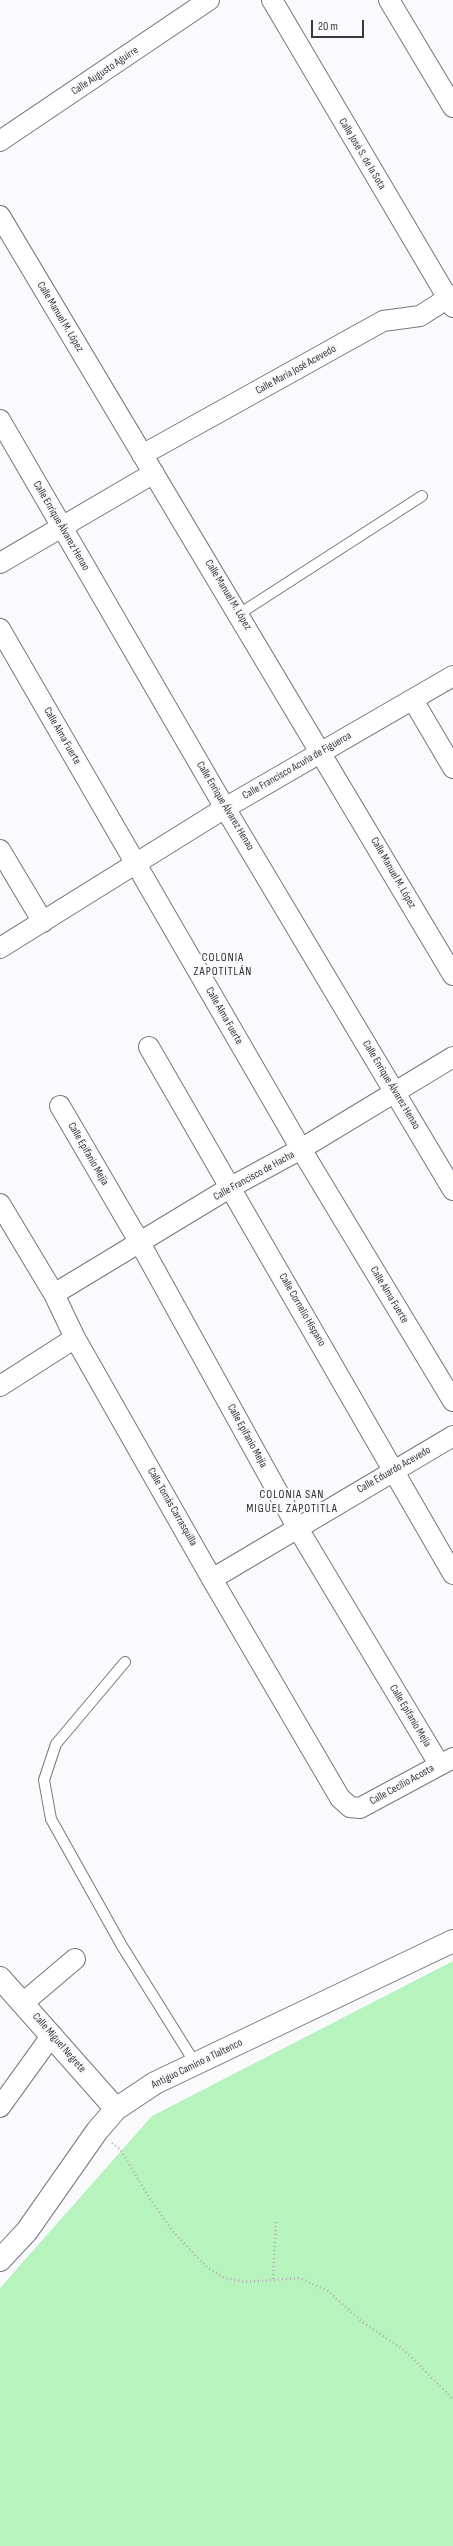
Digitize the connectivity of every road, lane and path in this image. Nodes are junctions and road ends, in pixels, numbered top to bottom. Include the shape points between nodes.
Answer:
1 (209, 0) edge
2 (272, 0) edge
3 (388, 0) edge
4 (453, 107) edge
5 (0, 141) edge
6 (0, 216) edge
7 (451, 300) edge
8 (0, 420) edge
9 (142, 455) junction
10 (154, 473) junction
11 (422, 496) dead end
12 (62, 528) junction
13 (0, 563) edge
14 (239, 614) junction
15 (0, 629) edge
16 (453, 676) edge
17 (413, 700) junction
18 (322, 752) junction
19 (453, 768) edge
20 (225, 808) junction
21 (0, 850) edge
22 (136, 863) junction
23 (44, 922) junction
24 (0, 948) edge
25 (453, 975) edge
26 (149, 1047) dead end
27 (453, 1057) edge
28 (394, 1091) junction
29 (60, 1106) dead end
30 (301, 1149) junction
31 (231, 1187) junction
32 (453, 1190) edge
33 (0, 1204) edge
34 (140, 1243) junction
35 (54, 1294) junction
36 (75, 1338) junction
37 (0, 1386) edge
38 (453, 1401) edge
39 (453, 1436) edge
40 (393, 1470) junction
41 (297, 1527) junction
42 (453, 1574) edge
43 (212, 1579) junction
44 (125, 1662) dead end
45 (446, 1761) edge
46 (350, 1807) joint
47 (453, 1941) edge
48 (75, 1959) dead end
49 (0, 1978) edge
50 (23, 2003) junction
51 (52, 2035) junction
52 (195, 2063) junction
53 (0, 2106) edge
54 (116, 2109) junction
55 (97, 2131) junction
56 (276, 2220) dead end
57 (0, 2260) edge
58 (273, 2279) junction
59 (453, 2399) edge

1 - 5 street, Calle Augusto Aguirre
2 - 7 street, Calle José S. de la Sota
3 - 4 street
6 - 9 street, Calle Manuel M. López
7 - 9 street, Calle María José Acevedo via 420,316 383,321
8 - 12 street, Calle Enrique Álvarez Henao
9 - 10 street, Calle Manuel M. López
10 - 12 street
10 - 14 street, Calle Manuel M. López
11 - 14 lane
12 - 13 street
12 - 20 street, Calle Enrique Álvarez Henao
14 - 18 street, Calle Manuel M. López
15 - 22 street, Calle Alma Fuerte
16 - 17 street, Calle Francisco Acuña de Figueroa
17 - 18 street, Calle Francisco Acuña de Figueroa
17 - 19 street
18 - 20 street, Calle Francisco Acuña de Figueroa
18 - 25 street, Calle Manuel M. López
20 - 22 street, Calle Francisco Acuña de Figueroa
20 - 28 street, Calle Enrique Álvarez Henao
21 - 23 street
22 - 23 street, Calle Francisco Acuña de Figueroa
22 - 30 street, Calle Alma Fuerte
23 - 24 street, Calle Francisco Acuña de Figueroa
26 - 31 street, Calle Cornelio Hispano
27 - 28 street, Calle Francisco de Hacha
28 - 30 street, Calle Francisco de Hacha
28 - 32 street, Calle Enrique Álvarez Henao
29 - 34 street, Calle Epifanio Mejía
30 - 31 street, Calle Francisco de Hacha
30 - 38 street, Calle Alma Fuerte
31 - 34 street, Calle Francisco de Hacha
31 - 40 street, Calle Cornelio Hispano
33 - 35 street, Calle Tomás Carrasquilla
34 - 35 street, Calle Francisco de Hacha
34 - 41 street, Calle Epifanio Mejía
35 - 36 street, Calle Tomás Carrasquilla
36 - 37 street
36 - 43 street, Calle Tomás Carrasquilla
39 - 40 street, Calle Eduardo Acevedo
40 - 41 street, Calle Eduardo Acevedo
40 - 42 street, Calle Cornelio Hispano
41 - 43 street, Calle Eduardo Acevedo
41 - 45 street, Calle Epifanio Mejía
43 - 46 street, Calle Tomás Carrasquilla via 340,1798
44 - 52 lane via 56,1744 44,1780 49,1811 51,1819 122,1946
45 - 46 street, Calle Cecilio Acosta via 360,1808
47 - 52 street, Antiguo Camino a Tlaltenco
48 - 50 street
49 - 50 street, Calle Miguel Negrete
50 - 51 street, Calle Miguel Negrete
51 - 53 street
51 - 54 street, Calle Miguel Negrete
52 - 54 street, Antiguo Camino a Tlaltenco via 155,2083
54 - 55 street, Antiguo Camino a Tlaltenco
55 - 57 street, Antiguo Camino a Tlaltenco via 27,2231
55 - 58 path via 120,2149 174,2233 207,2267 224,2278 245,2282
56 - 58 path
58 - 59 path via 300,2278 328,2291 361,2321 404,2350

